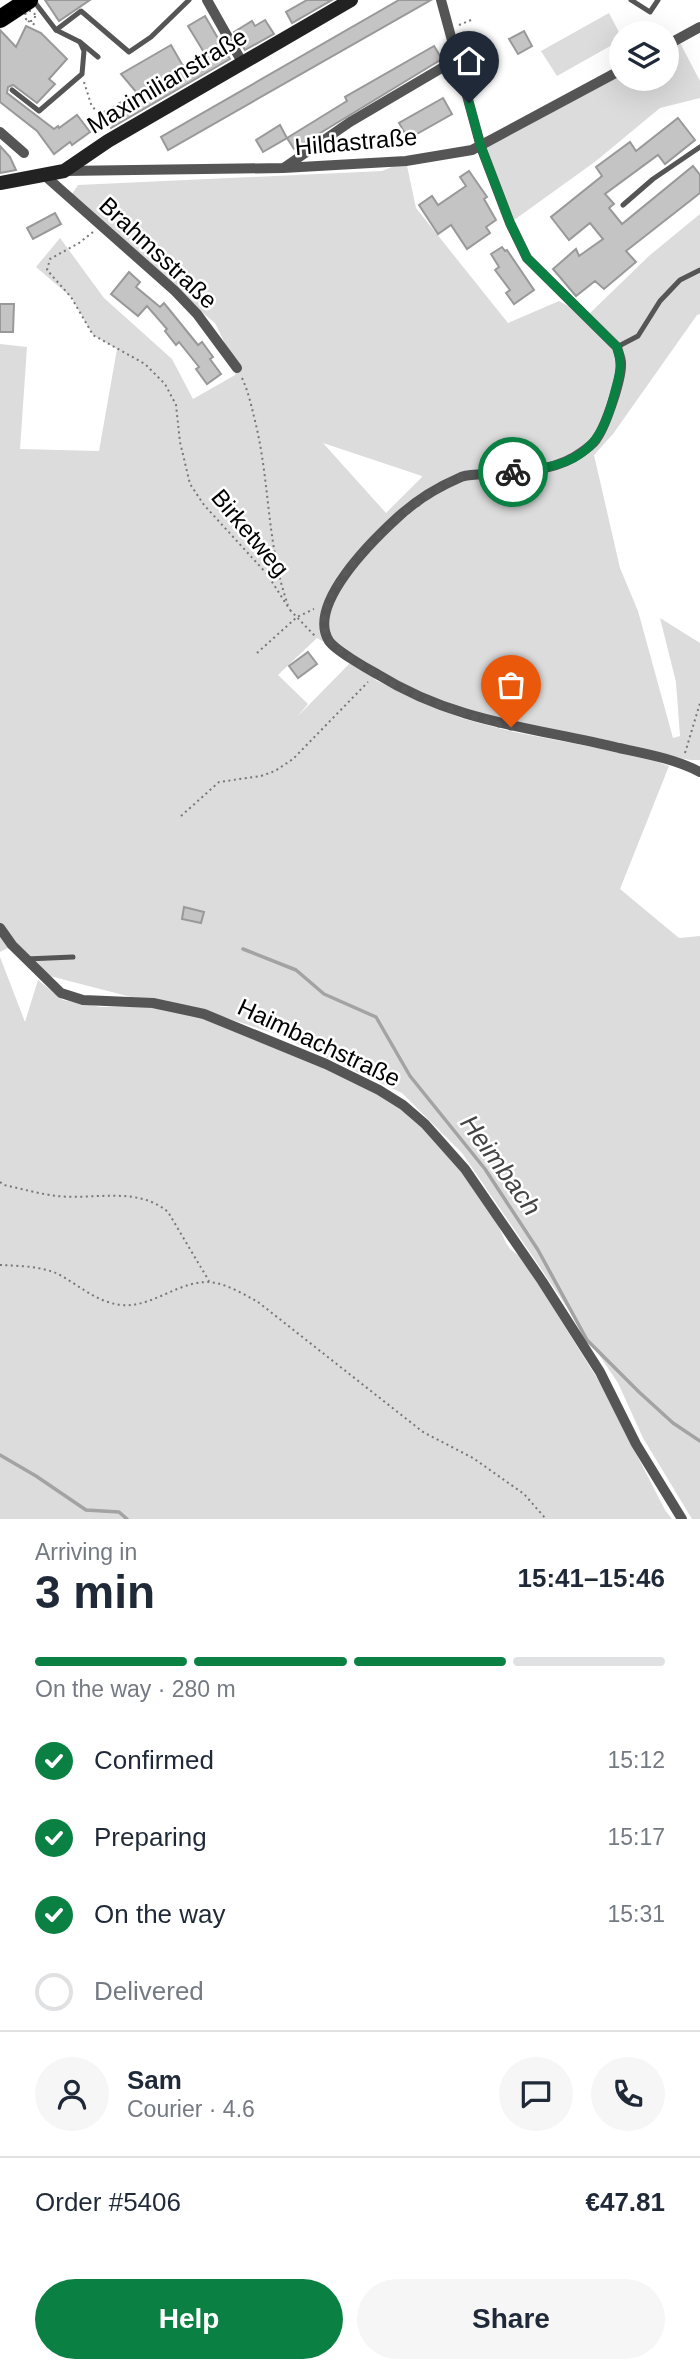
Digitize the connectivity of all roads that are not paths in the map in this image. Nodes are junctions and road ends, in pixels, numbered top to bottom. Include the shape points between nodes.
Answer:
1 (31, 0) edge
2 (189, 0) edge
3 (207, 0) edge
4 (351, 0) edge
5 (441, 0) edge
6 (631, 0) edge
7 (657, 0) edge
8 (0, 19) edge
9 (700, 27) edge
10 (56, 30) junction
11 (679, 38) edge
12 (80, 42) junction
13 (99, 57) dead end
14 (457, 59) junction
15 (242, 62) junction
16 (609, 77) edge
17 (12, 90) dead end
18 (0, 132) edge
19 (481, 147) junction
20 (700, 147) edge
21 (23, 153) dead end
22 (283, 168) junction
23 (64, 171) junction
24 (43, 174) junction
25 (0, 183) edge
26 (623, 205) dead end
27 (700, 270) edge
28 (617, 347) junction
29 (237, 368) road end
30 (700, 772) edge
31 (0, 928) edge
32 (73, 957) dead end
33 (26, 958) junction
34 (682, 1519) edge

1 - 8 main road
1 - 10 lane
2 - 10 lane via 129,52 81,11
3 - 15 street
4 - 15 main road, Maximilianstraße
5 - 14 street
6 - 7 lane via 650,12
9 - 11 street
10 - 12 lane
12 - 13 lane
12 - 17 lane via 82,74 39,111
14 - 19 street
14 - 22 street, Hildastraße
15 - 23 main road, Maximilianstraße
16 - 19 street, Hildastraße
18 - 21 street
19 - 22 street, Hildastraße via 406,161
19 - 28 street via 527,258
20 - 26 lane
22 - 23 street, Hildastraße
23 - 24 main road, Maximilianstraße
24 - 25 main road, Maximilianstraße
24 - 29 street, Brahmsstraße via 176,290
27 - 28 lane via 680,280 638,336
28 - 30 street via 622,364 596,440 566,461 546,468 461,476 423,499 398,517 339,582 326,612 325,628 329,642 424,699 482,720 600,743 682,763
31 - 33 street, Haimbachstraße
32 - 33 lane
33 - 34 street, Haimbachstraße via 61,993 83,1000 153,1003 204,1014 336,1070 403,1105 465,1168 508,1230 600,1372 636,1444

